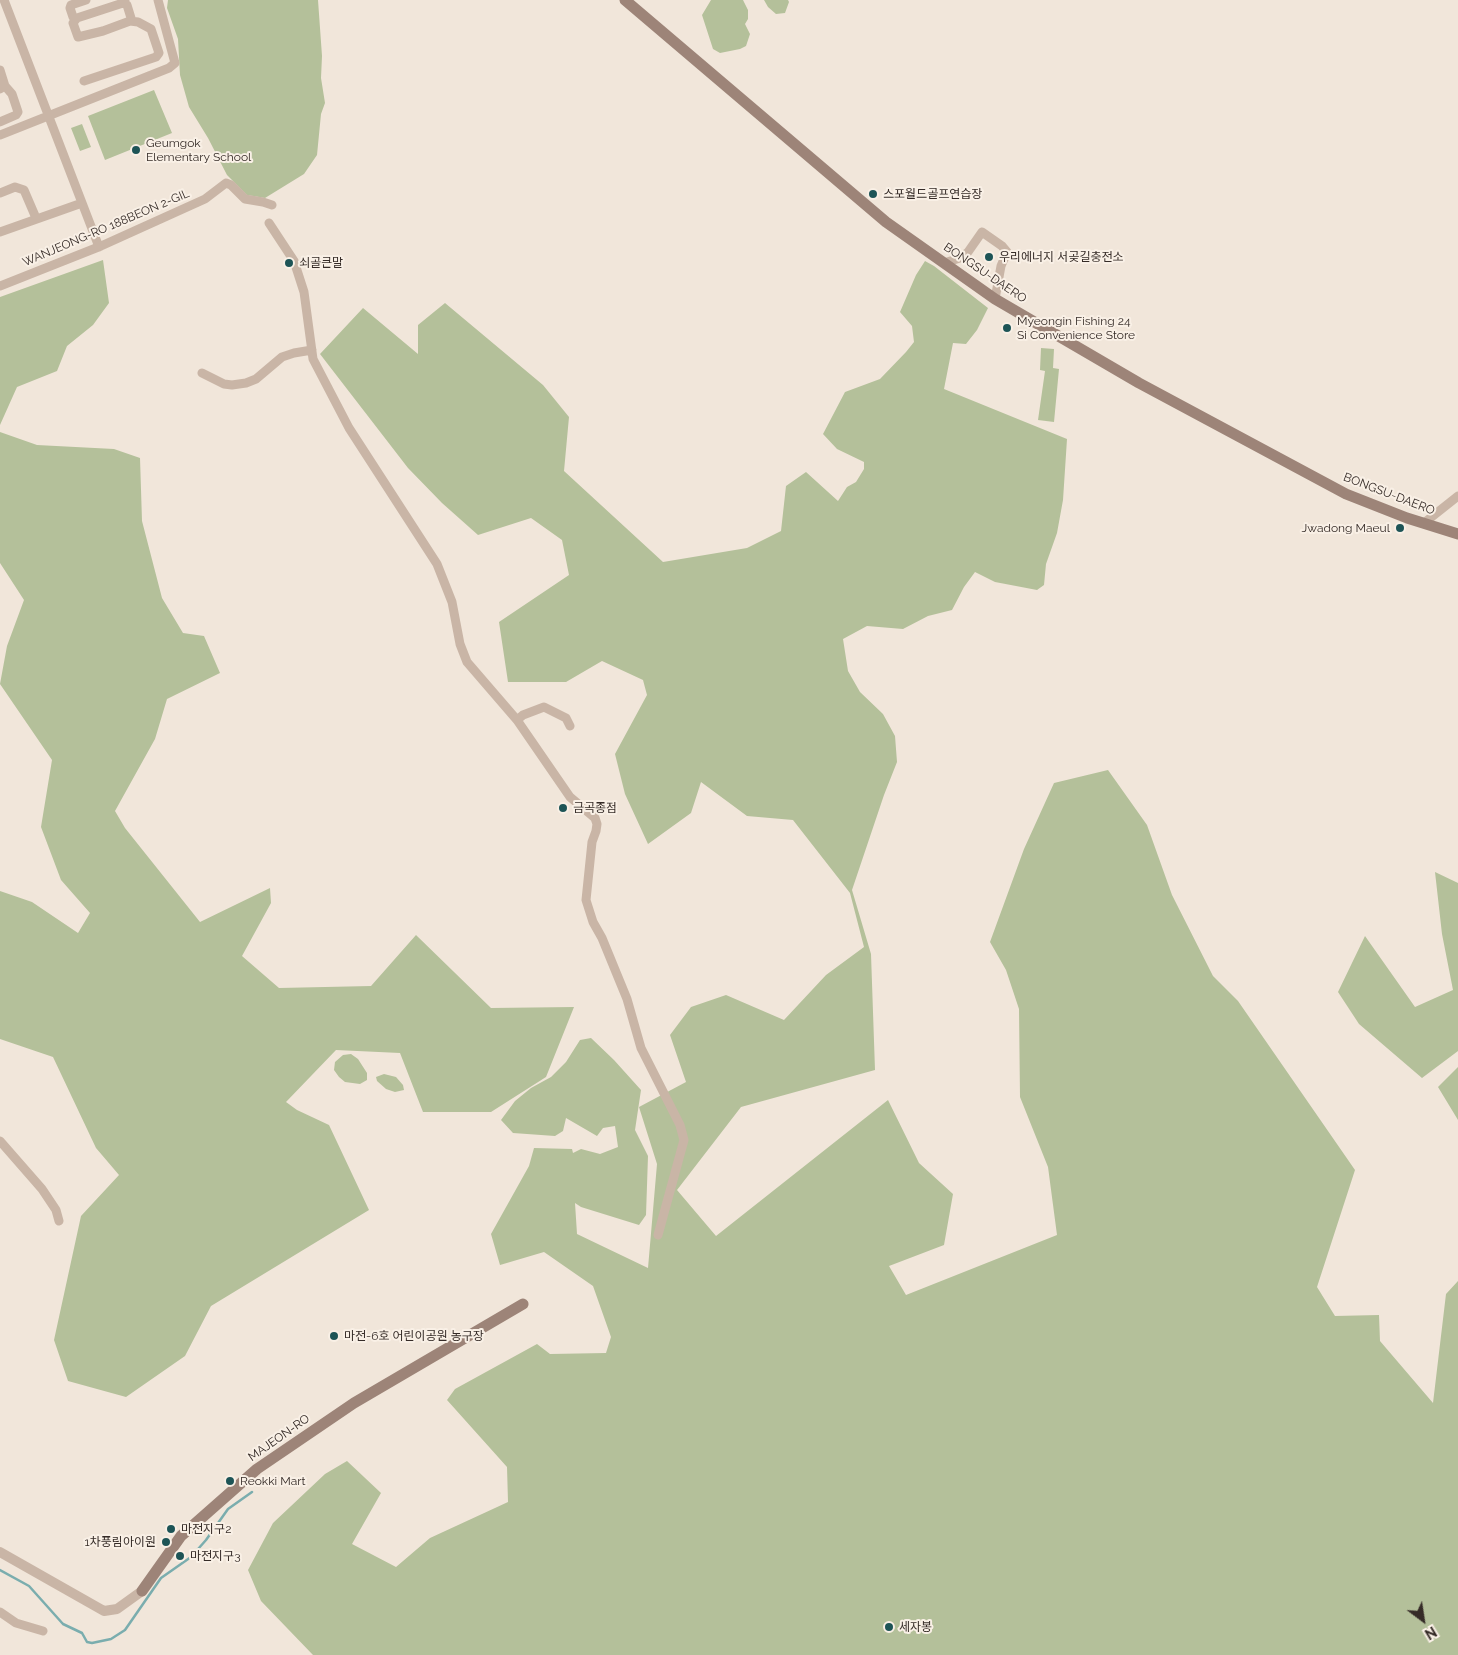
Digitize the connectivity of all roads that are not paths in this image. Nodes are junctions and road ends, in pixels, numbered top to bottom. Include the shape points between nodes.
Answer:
1 (4, 0) edge
2 (86, 0) edge
3 (158, 0) edge
4 (616, 0) edge
5 (625, 0) edge
6 (124, 2) edge
7 (643, 16) junction
8 (76, 18) junction
9 (130, 22) junction
10 (0, 70) edge
11 (84, 81) dead end
12 (2, 88) edge
13 (48, 115) junction
14 (0, 122) edge
15 (0, 135) edge
16 (0, 193) edge
17 (82, 202) junction
18 (272, 205) dead end
19 (36, 218) junction
20 (269, 222) dead end
21 (0, 232) edge
22 (99, 247) junction
23 (944, 263) junction
24 (0, 286) edge
25 (995, 299) junction
26 (312, 350) junction
27 (202, 373) dead end
28 (1458, 496) edge
29 (1424, 523) junction
30 (1458, 534) edge
31 (516, 720) junction
32 (570, 726) dead end
33 (0, 1141) edge
34 (59, 1221) dead end
35 (658, 1235) dead end
36 (524, 1304) dead end
37 (0, 1552) edge
38 (142, 1591) joint
39 (0, 1612) edge
40 (43, 1632) dead end

1 - 13 street
2 - 8 street via 71,5
3 - 13 street via 176,64
4 - 7 main road
5 - 7 main road, BONGSU-DAERO
6 - 8 street
6 - 9 street
7 - 23 main road, BONGSU-DAERO via 886,222
8 - 9 street via 73,22 80,38
9 - 11 street via 138,22 151,29 159,52 156,57
10 - 12 street
12 - 14 street via 12,94 18,112
13 - 15 street
13 - 17 street
16 - 19 street via 15,187 24,190
17 - 19 street
17 - 22 street
18 - 22 street, WANJEONG-RO 188BEON 2-GIL via 245,199 226,183 206,199
19 - 21 street
20 - 26 street via 294,261 304,292
22 - 24 street, WANJEONG-RO 188BEON 2-GIL
23 - 25 main road, BONGSU-DAERO
23 - 25 street via 968,252 982,232 1002,246 1007,252
25 - 29 main road, BONGSU-DAERO via 1139,383 1346,494
26 - 27 street via 282,357 256,379 246,383 224,384
26 - 31 street via 349,428 437,564 452,602 467,662
28 - 29 street
29 - 30 main road, BONGSU-DAERO
31 - 32 street via 544,707 566,718
31 - 35 street via 570,797 595,818 597,824 586,900 627,999 641,1048 680,1125 684,1140
33 - 34 street via 42,1189 56,1210
36 - 38 main road, MAJEON-RO via 354,1404 257,1469 181,1536
37 - 38 street, MAJEON-RO via 104,1611 117,1610
39 - 40 street via 16,1623

